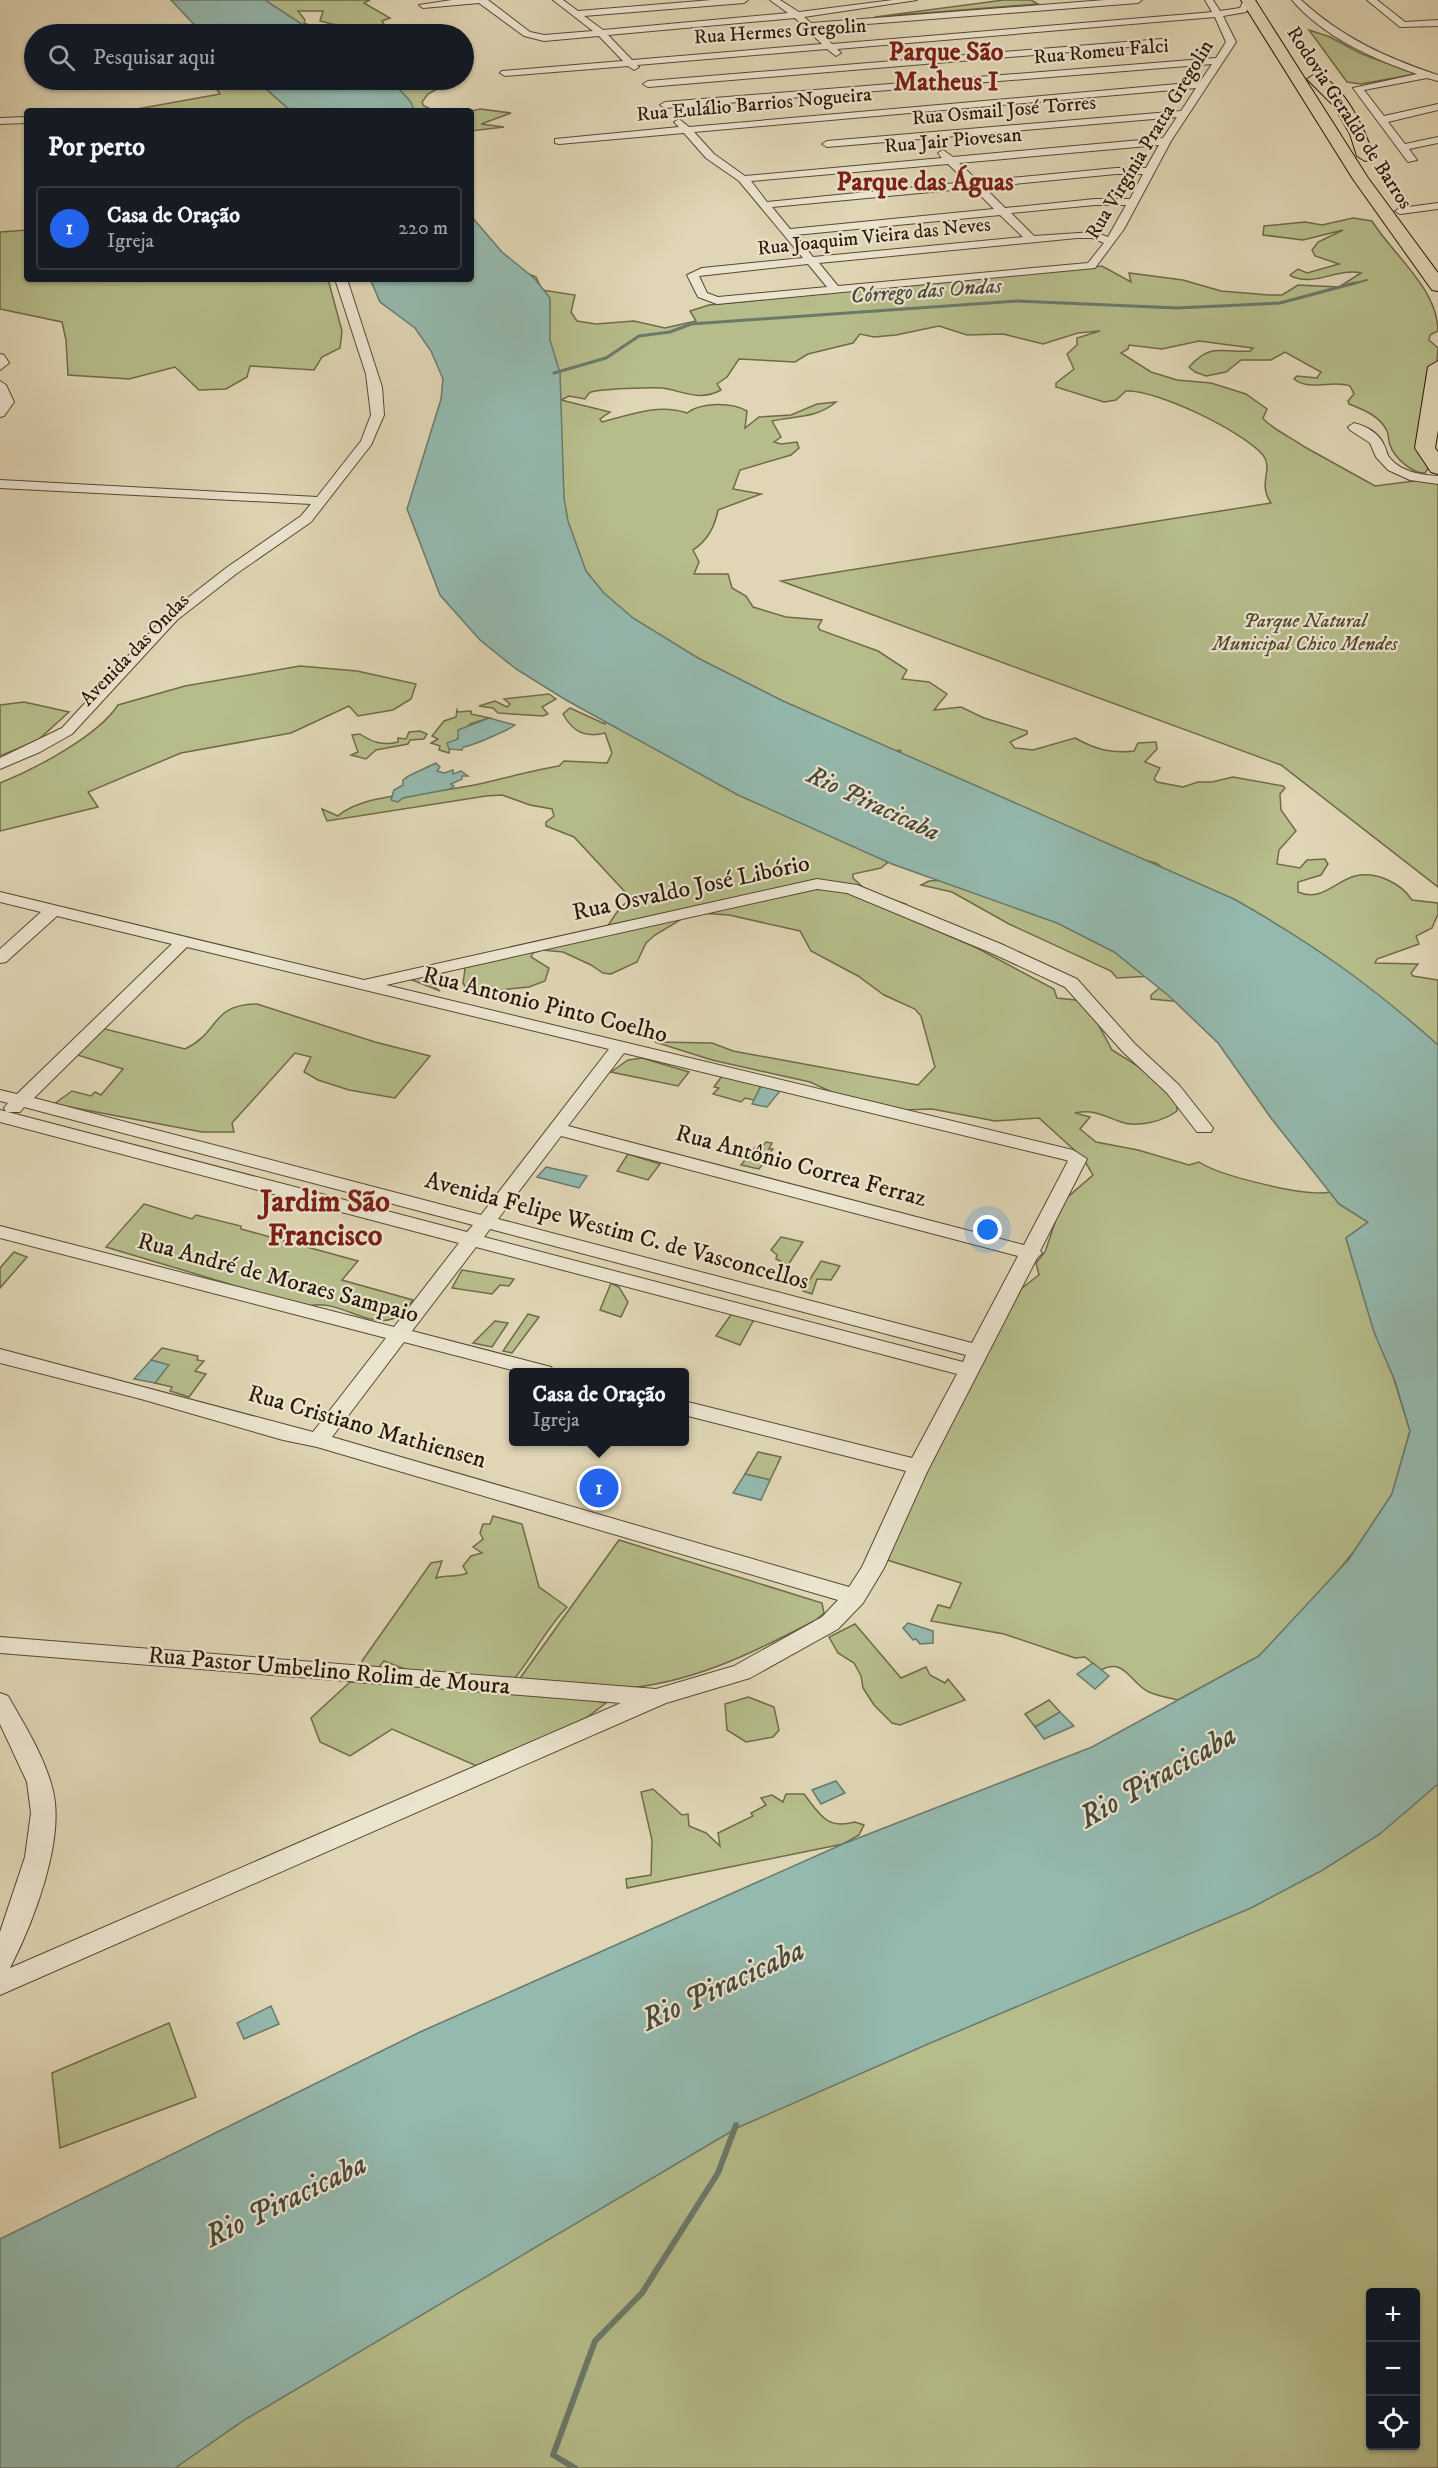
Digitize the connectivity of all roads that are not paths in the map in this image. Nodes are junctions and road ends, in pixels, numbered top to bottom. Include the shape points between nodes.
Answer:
1 (483, 0) edge
2 (557, 0) edge
3 (744, 0) edge
4 (774, 0) edge
5 (850, 0) edge
6 (913, 0) edge
7 (1138, 0) edge
8 (1209, 0) edge
9 (1248, 0) edge
10 (1263, 0) edge
11 (1296, 0) edge
12 (1371, 0) edge
13 (423, 5) dead end
14 (862, 6) junction
15 (1217, 13) junction
16 (576, 14) junction
17 (797, 15) junction
18 (1151, 20) junction
19 (1261, 21) junction
20 (1438, 23) edge
21 (810, 26) junction
22 (600, 32) junction
23 (830, 46) junction
24 (1169, 53) junction
25 (629, 61) junction
26 (1217, 61) junction
27 (852, 67) junction
28 (505, 73) dead end
29 (1426, 75) junction
30 (1438, 78) edge
31 (1314, 79) junction
32 (648, 84) junction
33 (1204, 84) junction
34 (665, 105) junction
35 (893, 107) junction
36 (1438, 107) edge
37 (1183, 114) junction
38 (1366, 115) junction
39 (24, 120) edge
40 (0, 121) edge
41 (685, 129) junction
42 (923, 135) junction
43 (1438, 140) edge
44 (559, 141) dead end
45 (1166, 141) junction
46 (827, 144) dead end
47 (1404, 147) junction
48 (1365, 156) junction
49 (949, 159) junction
50 (1412, 160) dead end
51 (1151, 171) junction
52 (743, 179) junction
53 (975, 185) junction
54 (1132, 202) junction
55 (764, 205) junction
56 (1438, 206) edge
57 (1003, 211) junction
58 (1400, 211) junction
59 (1119, 229) junction
60 (790, 232) junction
61 (1059, 236) junction
62 (1031, 239) junction
63 (1110, 242) junction
64 (812, 261) junction
65 (1438, 264) edge
66 (342, 282) edge
67 (1438, 286) edge
68 (835, 290) junction
69 (0, 358) edge
70 (0, 366) edge
71 (1438, 367) edge
72 (0, 385) edge
73 (0, 413) edge
74 (1354, 427) dead end
75 (356, 456) junction
76 (1438, 468) edge
77 (1438, 480) edge
78 (3, 489) edge
79 (318, 505) junction
80 (0, 764) edge
81 (0, 774) edge
82 (0, 897) edge
83 (53, 910) junction
84 (183, 942) junction
85 (0, 958) edge
86 (362, 985) junction
87 (619, 1048) junction
88 (0, 1095) edge
89 (21, 1101) junction
90 (1, 1118) edge
91 (1204, 1128) dead end
92 (557, 1129) junction
93 (485, 1222) junction
94 (0, 1232) edge
95 (472, 1240) junction
96 (1032, 1253) junction
97 (398, 1336) junction
98 (0, 1356) edge
99 (973, 1361) junction
100 (528, 1368) edge
101 (689, 1409) edge
102 (318, 1440) junction
103 (918, 1467) junction
104 (855, 1598) junction
105 (0, 1645) edge
106 (658, 1697) junction
107 (0, 1702) edge
108 (0, 1963) edge
109 (0, 1984) edge

1 - 13 street
1 - 22 street via 536,37
2 - 16 street
3 - 16 street
4 - 17 street
5 - 14 street
6 - 14 street
7 - 18 street
7 - 21 street
8 - 15 street, Rua Virgínia Pratta Gregolin
9 - 15 street via 1246,8
9 - 19 highway, Rodovia Geraldo de Barros
10 - 31 highway, Rodovia Geraldo de Barros
11 - 29 street via 1347,42
12 - 20 street via 1399,24
14 - 17 street
15 - 18 street, Rua Hermes Gregolin
15 - 19 street, Rua Hermes Gregolin
15 - 26 street, Rua Virgínia Pratta Gregolin via 1231,42
16 - 22 street
17 - 21 street
17 - 22 street
18 - 23 street, Rua Hermes Gregolin
18 - 24 street
19 - 67 highway, Rodovia Geraldo de Barros via 1361,179
21 - 23 street
22 - 25 street
23 - 25 street, Rua Hermes Gregolin
23 - 27 street
24 - 26 street, Rua Romeu Falci
24 - 27 street
24 - 35 street, Rua Romeu Falci
25 - 28 street, Rua Hermes Gregolin
25 - 32 street
26 - 33 street, Rua Virgínia Pratta Gregolin
27 - 32 street
27 - 35 street
29 - 30 street
29 - 38 street via 1358,88
31 - 38 highway
31 - 48 highway, Rodovia Geraldo de Barros
32 - 34 street
33 - 35 street, Rua Eulálio Barrios Nogueira
33 - 37 street, Rua Virgínia Pratta Gregolin
34 - 35 street, Rua Romeu Falci
34 - 41 street
35 - 41 street, Rua Eulálio Barrios Nogueira
35 - 42 street
36 - 38 street
37 - 42 street, Rua Osmail José Torres
37 - 45 street, Rua Virgínia Pratta Gregolin
38 - 47 street
38 - 48 highway via 1361,138
39 - 40 street
41 - 44 street, Rua Eulálio Barrios Nogueira
41 - 52 street via 710,156
42 - 46 street, Rua Osmail José Torres
42 - 49 street
43 - 47 street
45 - 49 street, Rua Jair Piovesan
45 - 51 street, Rua Virgínia Pratta Gregolin
47 - 50 street
48 - 58 highway, Rodovia Geraldo de Barros
49 - 52 street, Rua Jair Piovesan
49 - 53 street
51 - 53 street
51 - 54 street, Rua Virgínia Pratta Gregolin
52 - 55 street
53 - 55 street
53 - 57 street
54 - 57 street
54 - 59 street, Rua Virgínia Pratta Gregolin
55 - 60 street
56 - 58 street
57 - 60 street
57 - 62 street
58 - 65 highway, Rodovia Geraldo de Barros
59 - 61 street, Rua Joaquim Vieira das Neves
59 - 63 street, Rua Virgínia Pratta Gregolin
60 - 64 street
61 - 62 street, Rua Joaquim Vieira das Neves
61 - 63 street, Rua Joaquim Vieira das Neves via 1094,235
62 - 64 street, Rua Joaquim Vieira das Neves
63 - 68 street, Rua Virgínia Pratta Gregolin via 1091,266
64 - 68 street
64 - 68 street, Rua Joaquim Vieira das Neves via 693,275 702,295 717,301
66 - 75 street, Avenida das Ondas via 369,359 379,406 375,430
69 - 70 street
71 - 76 highway via 1425,448
72 - 73 street via 9,402
74 - 77 street via 1371,435 1382,457 1394,469 1413,477
75 - 79 street, Avenida das Ondas
75 - 81 street, Avenida das Ondas via 349,474 317,522 187,619 81,734 47,755
78 - 79 street
79 - 80 street, Avenida das Ondas via 306,519 172,617 67,731
82 - 83 street, Rua Antonio Pinto Coelho
83 - 84 street, Rua Antonio Pinto Coelho
83 - 85 street
84 - 86 street, Rua Antonio Pinto Coelho
84 - 89 street
86 - 87 street, Rua Antonio Pinto Coelho
86 - 91 street, Rua Osvaldo José Libório via 806,887 835,885 995,948 1071,983 1129,1048 1173,1089
87 - 92 street
87 - 96 street, Rua Antonio Pinto Coelho via 1078,1160
88 - 89 street, Avenida Felipe Westim C. de Vasconcellos
89 - 90 street
89 - 93 street, Avenida Felipe Westim C. de Vasconcellos
90 - 95 street, Avenida Felipe Westim C. de Vasconcellos
92 - 93 street
92 - 96 street, Rua Antônio Correa Ferraz
93 - 95 street
93 - 99 street, Avenida Felipe Westim C. de Vasconcellos
94 - 97 street, Rua André de Moraes Sampaio
95 - 97 street
95 - 99 street, Avenida Felipe Westim C. de Vasconcellos
96 - 99 street
97 - 100 street, Rua André de Moraes Sampaio
97 - 102 street
98 - 102 street, Rua Cristiano Mathiensen
99 - 103 street
101 - 103 street
102 - 104 street, Rua Cristiano Mathiensen
103 - 104 street via 873,1568
104 - 106 street via 830,1623 742,1672
105 - 106 street, Rua Pastor Umbelino Rolim de Moura
106 - 109 street
107 - 108 street via 36,1778 44,1812 44,1835

